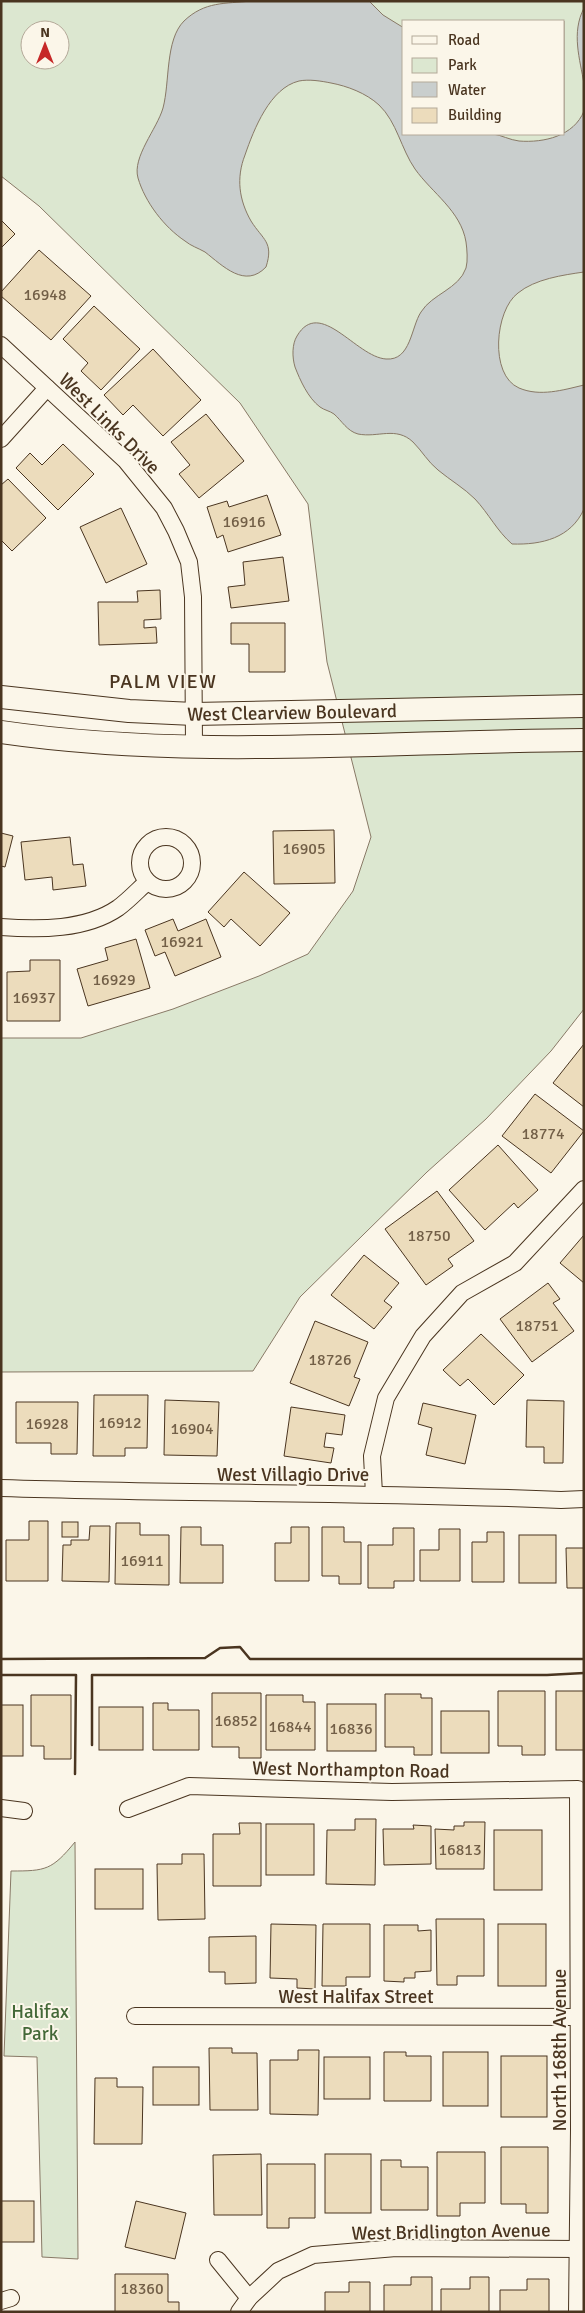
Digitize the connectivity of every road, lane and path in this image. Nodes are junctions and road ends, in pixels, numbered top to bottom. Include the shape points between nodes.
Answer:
1 (1, 345) edge
2 (47, 388) junction
3 (1, 439) edge
4 (1, 698) edge
5 (584, 706) edge
6 (194, 714) junction
7 (1, 732) edge
8 (584, 740) edge
9 (194, 746) junction
10 (147, 882) dead end
11 (1, 927) edge
12 (584, 1189) edge
13 (1, 1488) edge
14 (374, 1494) junction
15 (584, 1499) edge
16 (578, 1789) joint
17 (1, 1808) edge
18 (128, 1809) dead end
19 (24, 1811) dead end
20 (582, 1905) edge
21 (135, 2016) dead end
22 (578, 2017) junction
23 (581, 2129) edge
24 (577, 2248) junction
25 (218, 2260) dead end
26 (249, 2298) junction
27 (239, 2312) edge
28 (577, 2312) edge

1 - 2 street, West Links Drive
2 - 3 street
2 - 6 street, West Links Drive via 126,461 164,508 176,531 189,562 193,597
4 - 6 street, West Clearview Boulevard
5 - 6 street, West Clearview Boulevard
6 - 9 street, West Links Drive
7 - 9 street, West Clearview Boulevard
8 - 9 street, West Clearview Boulevard
10 - 11 street via 118,908 82,923 27,929
12 - 14 street via 515,1263 462,1293 423,1336 386,1398 372,1456
13 - 14 street, West Villagio Drive via 149,1493
14 - 15 street, West Villagio Drive
16 - 18 street, West Northampton Road via 392,1792 189,1786
16 - 20 street, North 168th Avenue
17 - 19 street
20 - 22 street, North 168th Avenue
21 - 22 street, West Halifax Street
22 - 23 street, North 168th Avenue
23 - 24 street, North 168th Avenue
24 - 26 street, West Bridlington Avenue via 396,2248 312,2255 278,2271
24 - 28 street, North 168th Avenue
25 - 26 street
26 - 27 street, West Bridlington Avenue

